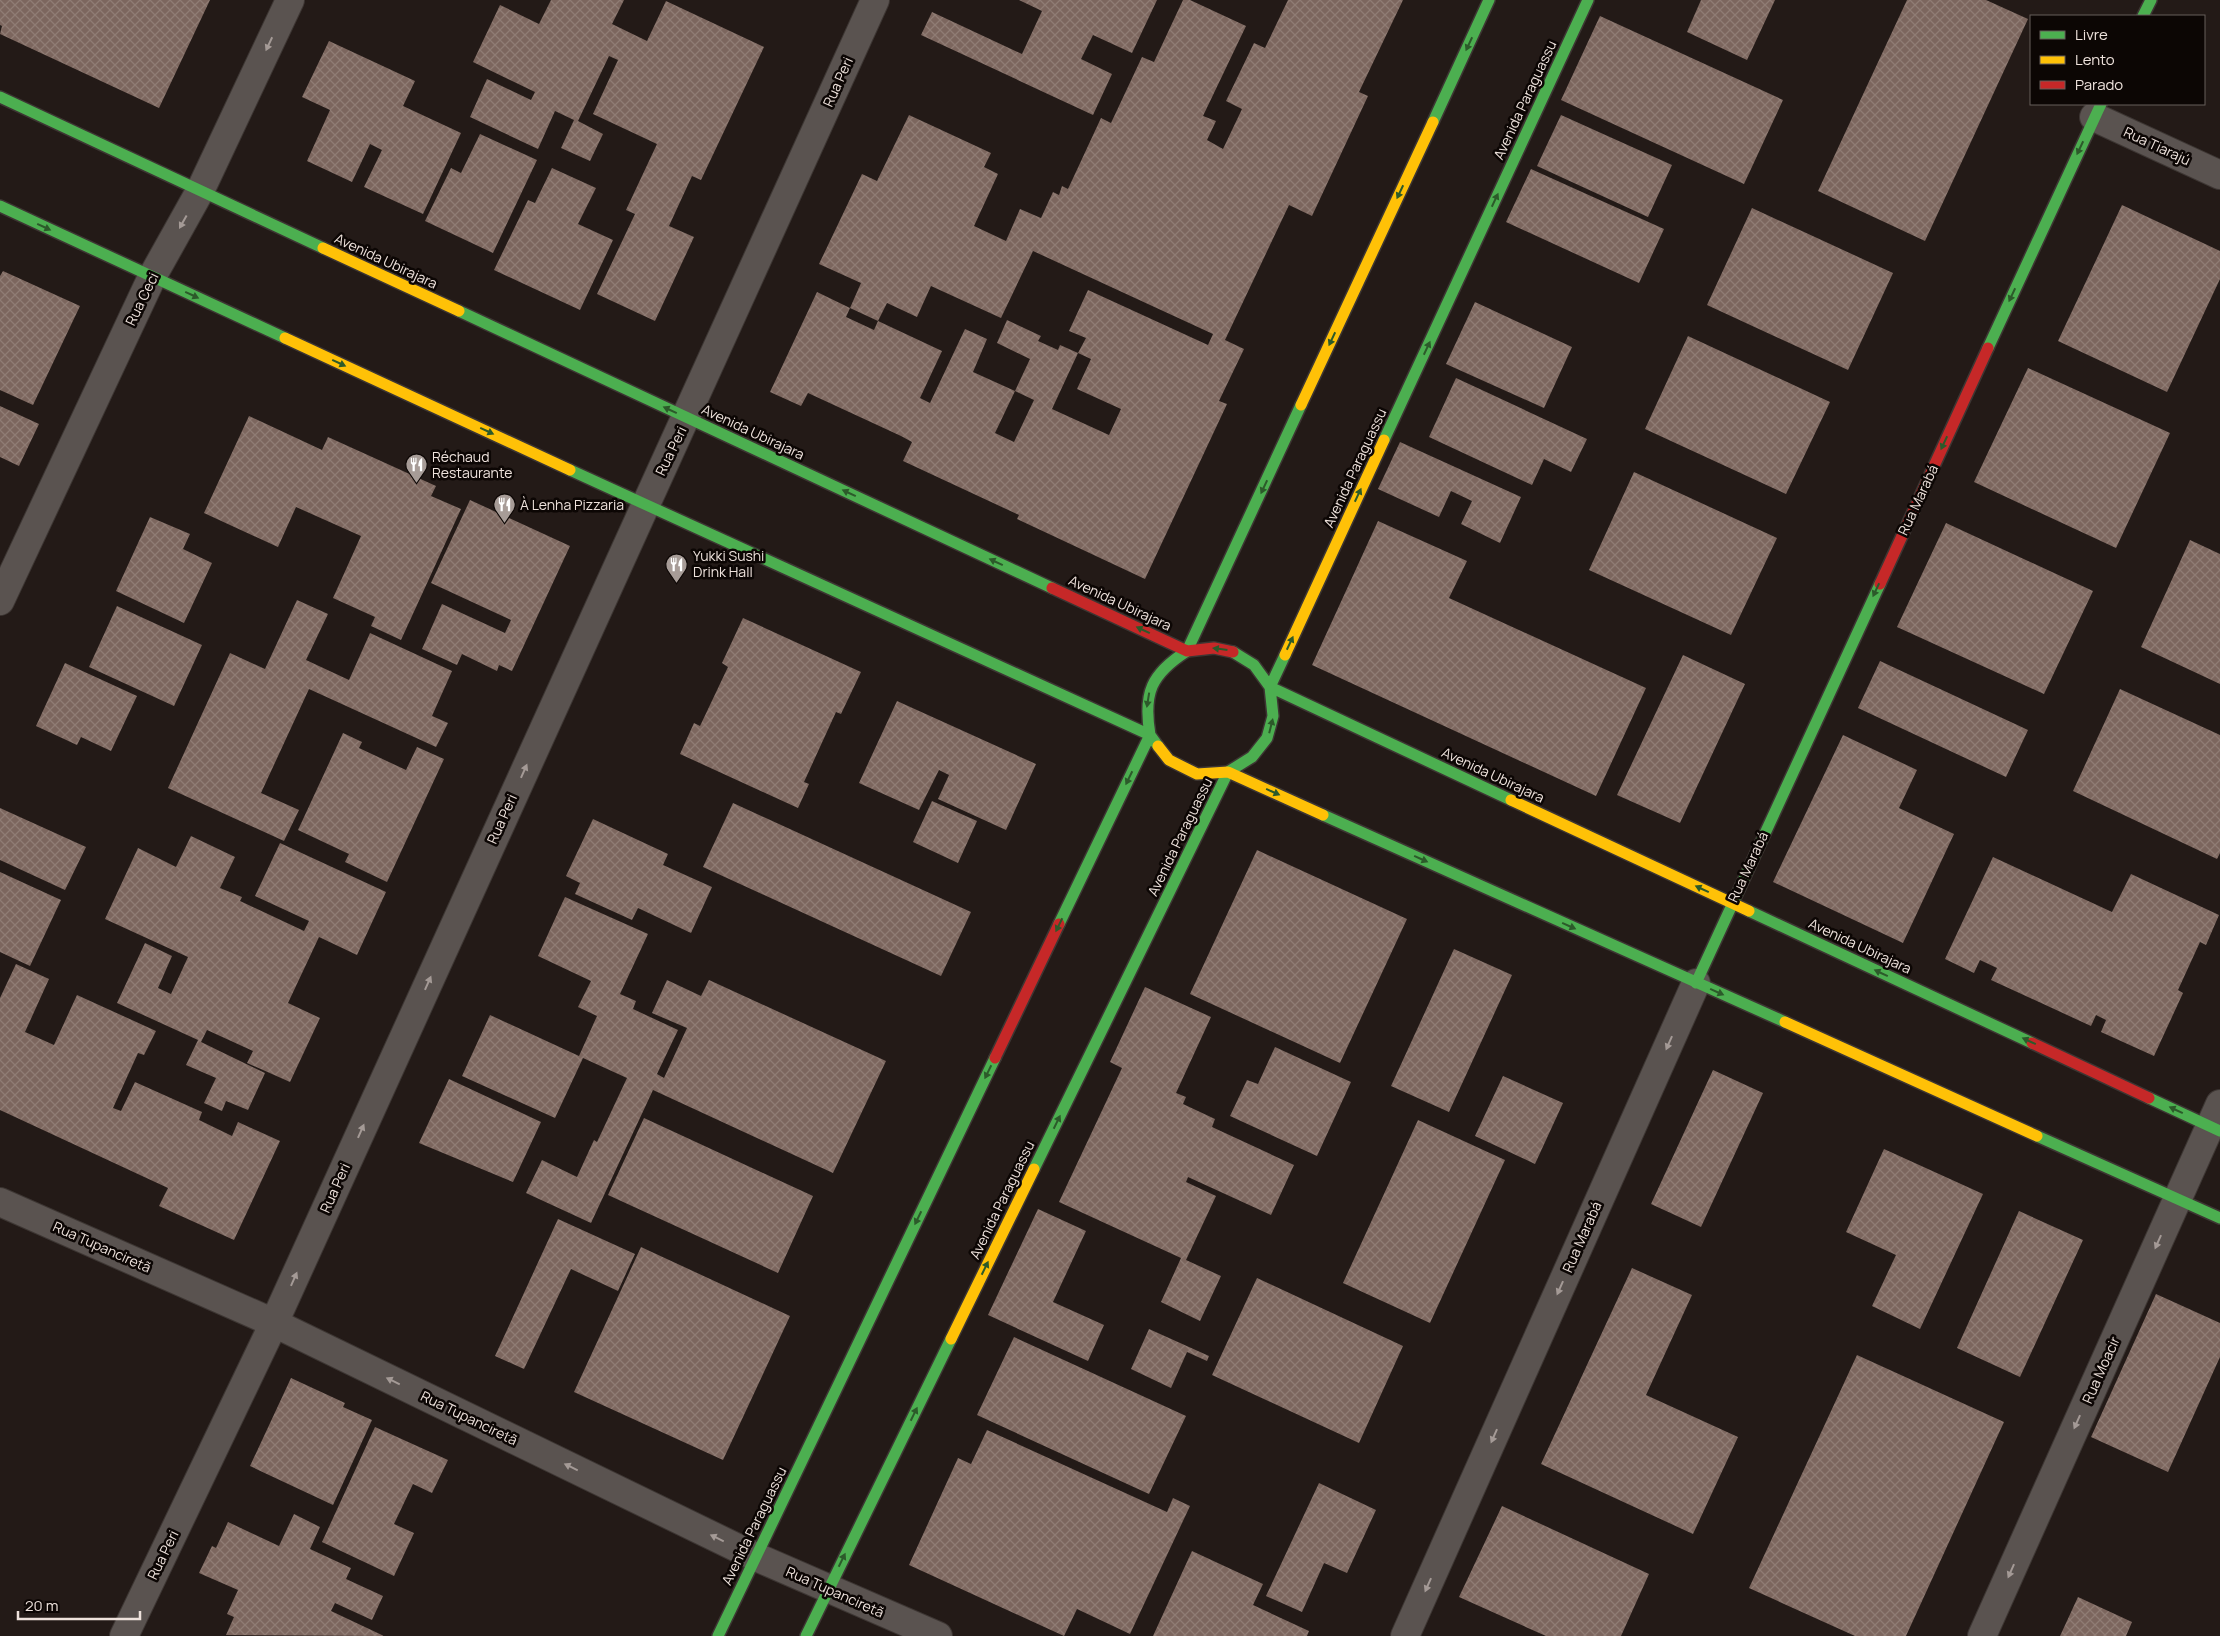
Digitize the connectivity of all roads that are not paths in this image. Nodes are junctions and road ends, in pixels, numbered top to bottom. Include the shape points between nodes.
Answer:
1 (290, 0) edge
2 (875, 0) edge
3 (1489, 0) edge
4 (1588, 0) edge
5 (0, 98) edge
6 (2098, 111) edge
7 (2220, 175) edge
8 (200, 191) junction
9 (0, 206) edge
10 (152, 277) junction
11 (687, 418) junction
12 (645, 505) junction
13 (0, 601) edge
14 (1187, 651) junction
15 (1270, 687) junction
16 (1150, 734) junction
17 (1228, 772) junction
18 (1731, 903) junction
19 (1696, 983) junction
20 (2217, 1120) edge
21 (2178, 1198) junction
22 (0, 1202) edge
23 (2220, 1218) edge
24 (274, 1323) junction
25 (756, 1556) junction
26 (828, 1589) junction
27 (124, 1636) edge
28 (718, 1636) edge
29 (806, 1636) edge
30 (938, 1636) edge
31 (1405, 1636) edge
32 (1982, 1636) edge

1 -> 8 street, Rua Ceci
2 - 11 street, Rua Peri
3 -> 14 main road
15 -> 4 main road, Avenida Paraguassu
5 - 8 main road, Avenida Ubirajara
6 - 7 street, Rua Tiarajú
6 -> 18 main road, Rua Marabá
8 -> 10 street, Rua Ceci
11 -> 8 main road, Avenida Ubirajara
9 -> 10 main road
10 -> 12 main road
10 - 13 street, Rua Ceci
11 - 12 street, Rua Peri
14 -> 11 main road, Avenida Ubirajara
12 - 16 main road
24 -> 12 street, Rua Peri
15 -> 14 main road via 1260,670 1245,657 1227,649 1207,647
14 -> 16 main road via 1170,661 1156,676 1148,694 1146,715
17 -> 15 main road, Avenida Paraguassu via 1247,763 1262,748 1272,729 1274,708
18 -> 15 main road, Avenida Ubirajara
16 - 17 main road via 1169,760 1197,774
16 -> 25 main road, Avenida Paraguassu
17 -> 19 main road
26 -> 17 main road, Avenida Paraguassu
18 - 19 main road, Rua Marabá
20 -> 18 main road, Avenida Ubirajara
19 -> 21 main road
19 -> 31 street, Rua Marabá
20 - 21 street, Rua Moacir
21 - 23 main road
21 -> 32 street, Rua Moacir
22 - 24 street, Rua Tupanciretã
25 -> 24 street, Rua Tupanciretã
24 - 27 street, Rua Peri
25 - 26 street, Rua Tupanciretã
25 - 28 main road, Avenida Paraguassu
26 - 29 main road, Avenida Paraguassu
26 - 30 street, Rua Tupanciretã

